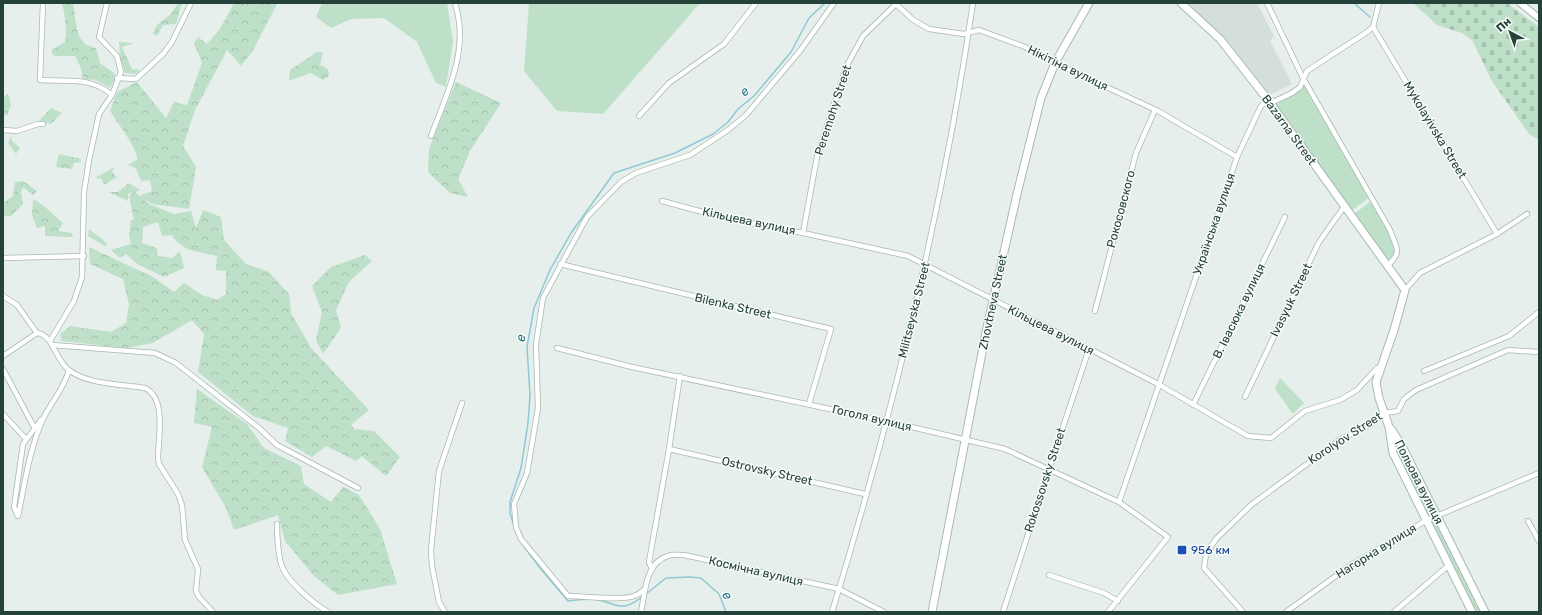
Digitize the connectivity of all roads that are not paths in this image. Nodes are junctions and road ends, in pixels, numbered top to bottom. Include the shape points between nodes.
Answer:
1 (43, 3) edge
2 (107, 3) edge
3 (191, 3) edge
4 (455, 3) edge
5 (756, 3) edge
6 (834, 3) edge
7 (973, 3) edge
8 (1089, 3) edge
9 (1181, 3) edge
10 (1267, 3) edge
11 (1379, 3) edge
12 (1520, 3) edge
13 (895, 4) edge
14 (1539, 18) edge
15 (1373, 27) junction
16 (969, 32) junction
17 (1055, 64) junction
18 (118, 78) junction
19 (1303, 78) junction
20 (112, 95) junction
21 (1268, 100) junction
22 (1155, 110) junction
23 (639, 116) dead end
24 (43, 124) dead end
25 (3, 130) edge
26 (430, 136) dead end
27 (1237, 157) junction
28 (662, 201) dead end
29 (1344, 207) junction
30 (1527, 214) dead end
31 (1285, 217) dead end
32 (803, 233) junction
33 (1497, 234) junction
34 (84, 256) junction
35 (3, 258) edge
36 (560, 264) junction
37 (1388, 264) junction
38 (925, 265) junction
39 (1405, 290) junction
40 (3, 296) edge
41 (994, 301) junction
42 (1095, 311) dead end
43 (1539, 312) edge
44 (37, 333) junction
45 (51, 343) junction
46 (557, 348) dead end
47 (1089, 349) junction
48 (1539, 352) edge
49 (3, 356) edge
50 (3, 368) edge
51 (1380, 369) junction
52 (69, 370) junction
53 (1424, 371) dead end
54 (680, 376) junction
55 (1158, 384) junction
56 (1245, 397) dead end
57 (462, 402) dead end
58 (809, 404) junction
59 (1194, 404) junction
60 (1384, 413) junction
61 (3, 414) edge
62 (44, 418) junction
63 (886, 421) junction
64 (34, 427) junction
65 (1390, 427) junction
66 (26, 439) junction
67 (966, 441) junction
68 (669, 448) junction
69 (1048, 468) junction
70 (1539, 474) edge
71 (358, 488) dead end
72 (866, 494) junction
73 (1119, 502) junction
74 (1436, 516) junction
75 (1426, 520) junction
76 (1528, 521) dead end
77 (277, 524) dead end
78 (1539, 541) edge
79 (1449, 565) junction
80 (652, 569) junction
81 (1049, 575) dead end
82 (839, 589) junction
83 (644, 591) junction
84 (1118, 601) junction
85 (213, 612) edge
86 (328, 612) edge
87 (444, 612) edge
88 (642, 612) edge
89 (832, 612) edge
90 (884, 612) edge
91 (932, 612) edge
92 (1003, 612) edge
93 (1108, 612) edge
94 (1243, 612) edge
95 (1286, 612) edge
96 (1394, 612) edge
97 (1472, 612) edge
98 (1485, 612) edge

1 - 20 street via 40,80 75,80 90,83 102,86
2 - 18 street via 99,36 117,56 121,72
3 - 18 street via 172,42 163,54 136,79
4 - 26 street via 459,55 455,74
5 - 23 street via 724,44 669,83
6 - 36 street via 800,51 746,115 690,156 636,173 621,182 587,217
7 - 16 street, Militseyska Street
8 - 17 main road, Zhovtneva Street
9 - 21 main road, Bazarna Street via 1220,39
10 - 19 street
11 - 15 street
12 - 14 street
13 - 16 street, Нікітіна вулиця via 912,19 929,29 964,34
13 - 32 street, Peremohy Street via 863,36 846,67 818,157
15 - 19 street via 1307,71
15 - 33 street, Mykolayivska Street
16 - 17 street, Нікітіна вулиця via 979,30 995,35 1025,47
16 - 38 street, Militseyska Street via 960,91
17 - 22 street, Нікітіна вулиця
17 - 41 main road, Zhovtneva Street via 1040,106 1017,194
18 - 20 street
19 - 21 street via 1300,87 1292,93 1275,101
19 - 37 street via 1390,230 1398,252 1397,257
20 - 34 street via 99,114 88,160 84,192
21 - 27 street, Українська вулиця via 1261,106
21 - 29 main road, Bazarna Street
22 - 27 street, Нікітіна вулиця
22 - 42 street, Рокосовского via 1136,153
24 - 25 street via 17,131
27 - 55 street, Українська вулиця
28 - 32 street, Кільцева вулиця via 725,218
29 - 37 main road, Bazarna Street
29 - 56 street, Ivasyuk Street via 1319,242
30 - 33 street
31 - 59 street, В. Івасюка вулиця
32 - 38 street, Кільцева вулиця via 908,256
33 - 39 street via 1420,273
34 - 35 street
34 - 45 street via 82,277 74,301
36 - 58 street, Bilenka Street via 831,329
36 - 83 street via 543,298 536,344 538,408 527,473 514,504 516,527 521,539 568,596 624,599
37 - 39 main road, Bazarna Street
38 - 41 street, Кільцева вулиця
38 - 63 street, Militseyska Street
39 - 51 main road
40 - 44 street via 17,305
41 - 47 street, Кільцева вулиця
41 - 67 main road, Zhovtneva Street via 973,393
43 - 53 street via 1510,336
44 - 45 street via 44,334
44 - 49 street
45 - 52 street via 58,359
45 - 71 street via 154,353 176,362 214,395 259,428 277,446
46 - 54 street, Гоголя вулиця
47 - 55 street, Кільцева вулиця
47 - 69 street, Rokossovsky Street
48 - 60 street, Korolyov Street via 1508,350 1416,390 1404,399 1398,411
50 - 64 street
51 - 59 street, Кільцева вулиця via 1376,368 1357,390 1340,400 1305,411 1271,438 1246,435
51 - 60 main road via 1376,382
52 - 62 street via 61,391
52 - 85 street via 80,377 145,388 156,397 160,427 158,458 182,505 185,540 198,569 196,590
54 - 58 street, Гоголя вулиця
54 - 68 street
55 - 59 street, Кільцева вулиця
55 - 73 street, Українська вулиця
57 - 87 street via 439,471 431,550 439,602
58 - 63 street, Гоголя вулиця
60 - 65 main road
60 - 94 street, Korolyov Street via 1370,425 1321,452 1251,505 1216,539 1206,554 1204,568
61 - 66 street
62 - 64 street
62 - 66 street via 34,440 18,516 14,507 20,458
63 - 67 street, Гоголя вулиця
63 - 72 street, Militseyska Street
64 - 66 street
65 - 74 main road, Польова вулиця
65 - 75 main road, Польова вулиця via 1394,453
67 - 69 street, Гоголя вулиця via 1005,449
67 - 91 main road, Zhovtneva Street
68 - 72 street, Ostrovsky Street
68 - 80 street via 648,562
69 - 73 street, Гоголя вулиця
69 - 92 street, Rokossovsky Street
70 - 74 street, Нагорна вулиця
72 - 82 street, Militseyska Street
73 - 84 street, Гоголя вулиця via 1168,537
74 - 75 street, Нагорна вулиця
74 - 98 main road, Польова вулиця
75 - 79 main road, Польова вулиця
75 - 95 street, Нагорна вулиця via 1351,565
76 - 78 street
77 - 86 street via 281,565 304,595
79 - 96 street
79 - 97 main road, Польова вулиця
80 - 82 street, Космічна вулиця via 668,555 684,555
80 - 83 street, Космічна вулиця
81 - 84 street via 1104,593
82 - 89 street, Militseyska Street
82 - 90 street, Космічна вулиця
83 - 88 street, Космічна вулиця
84 - 93 street

